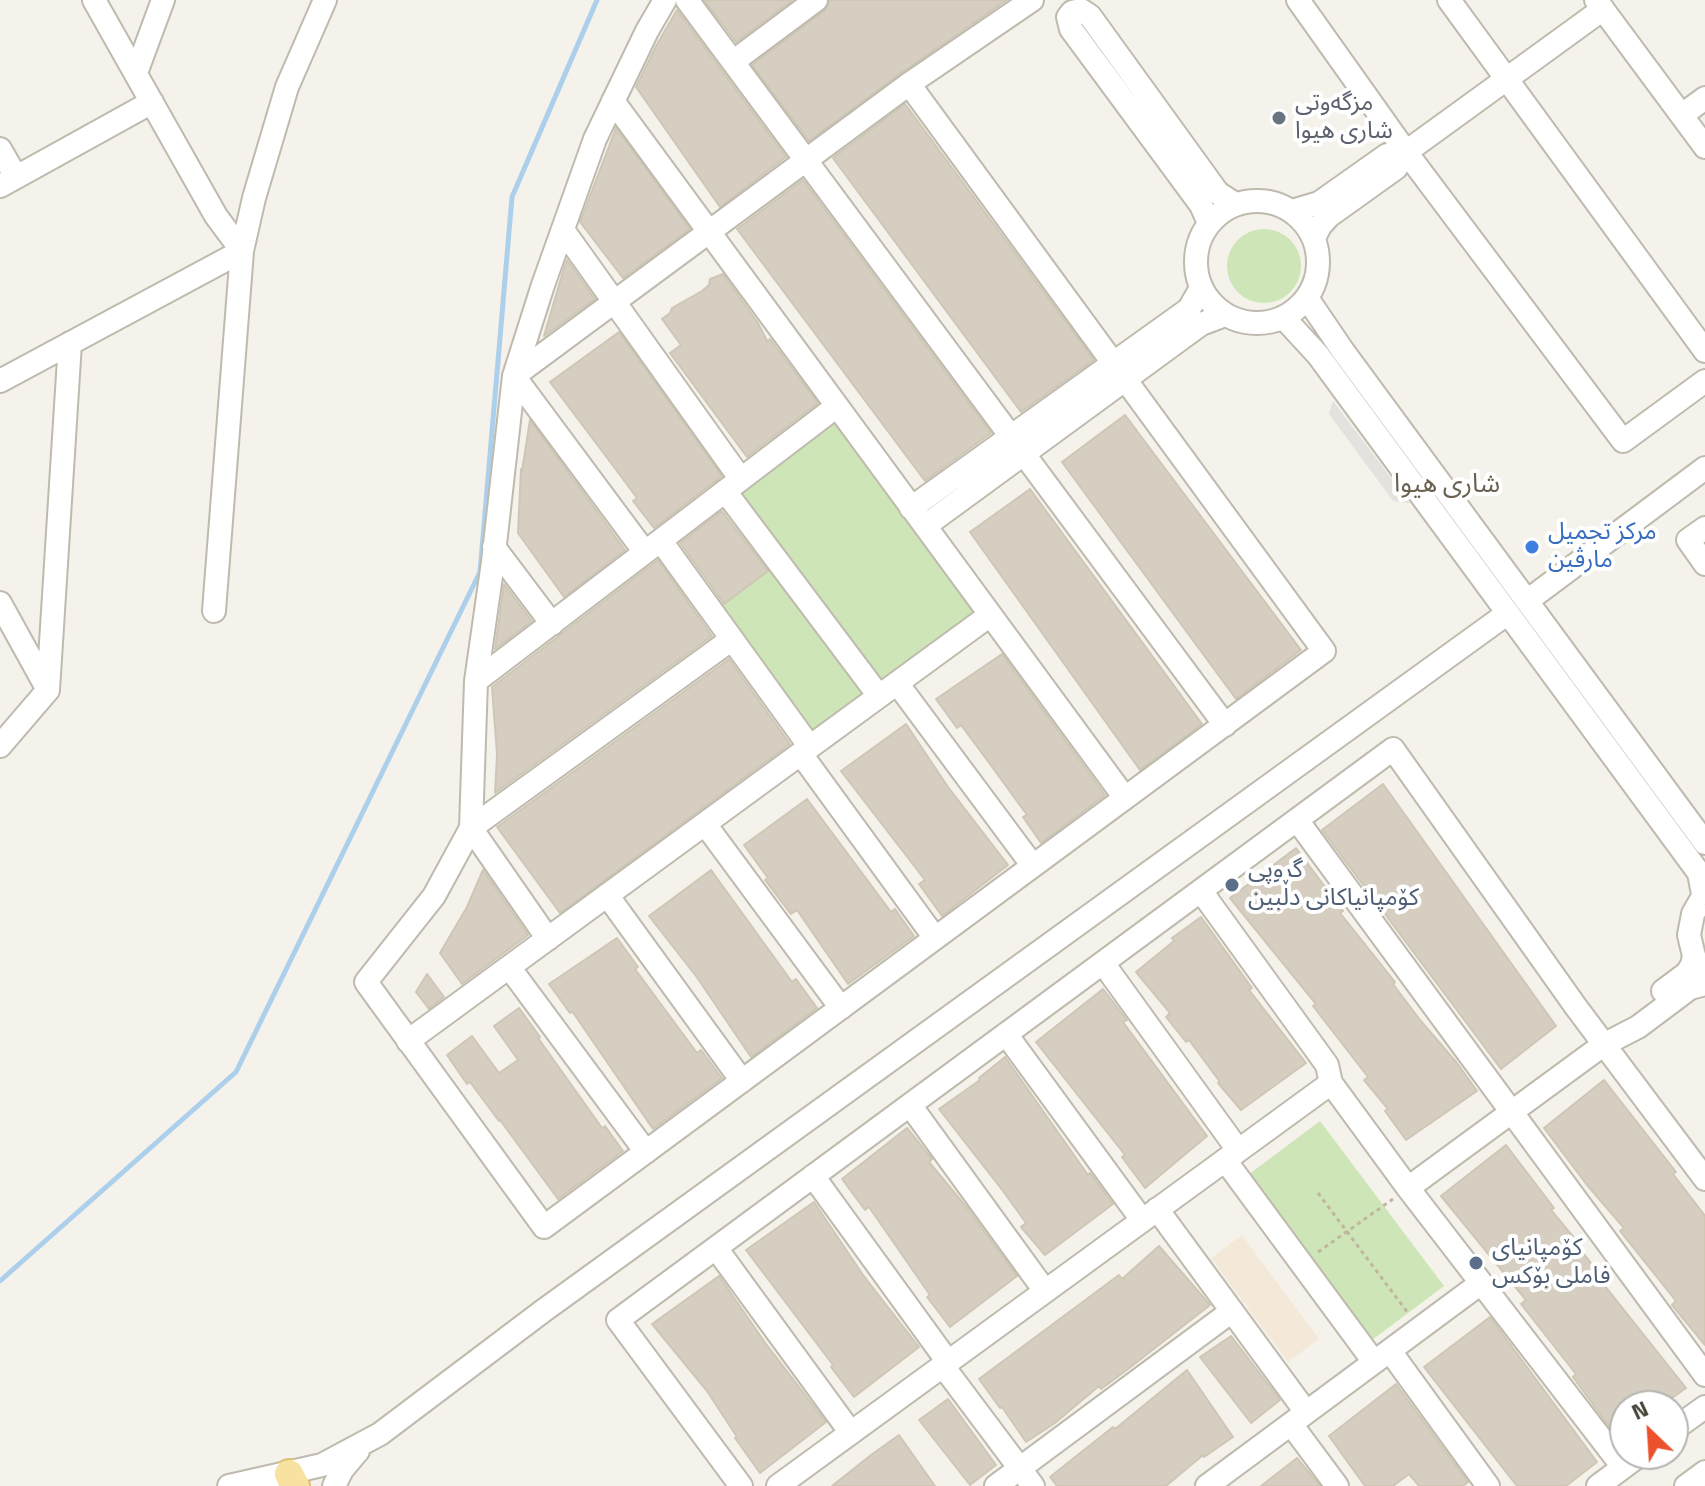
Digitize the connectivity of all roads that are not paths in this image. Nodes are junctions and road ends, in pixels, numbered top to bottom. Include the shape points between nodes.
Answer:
1 (94, 0) edge
2 (163, 0) edge
3 (325, 0) edge
4 (665, 0) edge
5 (687, 0) edge
6 (816, 0) edge
7 (1032, 0) edge
8 (1298, 0) edge
9 (1449, 0) edge
10 (1599, 5) edge
11 (734, 61) junction
12 (136, 73) junction
13 (1506, 79) junction
14 (909, 84) junction
15 (1705, 98) edge
16 (613, 101) junction
17 (152, 102) junction
18 (1682, 115) junction
19 (1705, 147) edge
20 (0, 149) edge
21 (1406, 152) junction
22 (807, 159) junction
23 (8, 182) edge
24 (1216, 206) junction
25 (1292, 211) junction
26 (563, 230) junction
27 (709, 232) junction
28 (1314, 238) junction
29 (242, 251) junction
30 (1201, 288) junction
31 (1307, 298) junction
32 (614, 302) junction
33 (1225, 315) junction
34 (1283, 317) junction
35 (70, 343) junction
36 (1705, 351) edge
37 (1120, 371) junction
38 (514, 376) junction
39 (0, 381) edge
40 (1705, 381) edge
41 (837, 406) junction
42 (1019, 444) junction
43 (1705, 468) edge
44 (733, 485) junction
45 (918, 517) junction
46 (1705, 528) edge
47 (652, 546) junction
48 (494, 547) junction
49 (1705, 564) edge
50 (0, 603) edge
51 (1518, 607) junction
52 (214, 611) dead end
53 (990, 615) junction
54 (552, 624) junction
55 (732, 639) junction
56 (476, 681) junction
57 (48, 690) junction
58 (888, 690) junction
59 (1225, 725) junction
60 (0, 746) edge
61 (805, 750) junction
62 (1125, 798) junction
63 (1297, 820) junction
64 (705, 824) junction
65 (471, 828) junction
66 (1705, 843) edge
67 (1033, 866) junction
68 (1201, 891) junction
69 (1704, 894) edge
70 (607, 895) junction
71 (935, 938) junction
72 (548, 939) junction
73 (1103, 963) junction
74 (1699, 965) edge
75 (509, 967) junction
76 (1705, 984) edge
77 (841, 1008) junction
78 (1006, 1034) junction
79 (408, 1041) junction
80 (1603, 1045) junction
81 (742, 1081) junction
82 (1331, 1083) junction
83 (910, 1105) junction
84 (1511, 1112) junction
85 (646, 1152) junction
86 (1231, 1155) junction
87 (813, 1176) junction
88 (1705, 1179) edge
89 (1408, 1188) junction
90 (1150, 1215) junction
91 (716, 1248) junction
92 (1481, 1283) junction
93 (1045, 1291) junction
94 (1232, 1311) junction
95 (1382, 1356) junction
96 (946, 1364) junction
97 (1705, 1375) edge
98 (1299, 1418) junction
99 (851, 1433) junction
100 (1609, 1434) edge
101 (364, 1444) junction
102 (1620, 1470) edge
103 (1705, 1472) edge
104 (1026, 1477) edge
105 (292, 1480) edge
106 (229, 1486) edge
107 (334, 1486) edge
108 (741, 1486) edge
109 (778, 1486) edge
110 (996, 1486) edge
111 (1207, 1486) edge
112 (1337, 1486) edge
113 (1488, 1486) edge
114 (1598, 1486) edge
115 (1686, 1486) edge

1 - 12 street
2 - 12 street
3 - 29 street via 287,87
4 - 16 street
5 - 11 street
6 - 11 street
7 - 14 street
8 - 21 street
9 - 13 street
10 - 13 street
10 - 18 street
11 - 22 street
12 - 17 street
13 - 21 street
13 - 36 street
14 - 22 street
14 - 37 street
15 - 18 street
16 - 26 street
16 - 27 street
17 - 23 street
17 - 29 street via 216,216
18 - 19 street
20 - 23 street
21 - 25 street via 1387,155 1319,203
21 - 28 street via 1396,168 1329,216
21 - 40 street via 1623,441
22 - 27 street
22 - 42 street
24 - 24 street via 1090,16 1072,12 1071,29
24 - 25 street via 1264,201
24 - 30 street via 1196,249
25 - 28 street
26 - 32 street
26 - 38 street
27 - 32 street
27 - 41 street
28 - 31 street via 1318,269
29 - 35 street
29 - 52 street
30 - 33 street
30 - 37 street via 1189,309
31 - 34 street
31 - 51 street
32 - 38 street
32 - 44 street
33 - 34 street via 1248,323
33 - 37 street
34 - 51 street
35 - 39 street
35 - 57 street
37 - 42 street
37 - 59 street via 1324,651
38 - 47 street
38 - 48 street
41 - 44 street
41 - 45 street
42 - 45 street
42 - 59 street
43 - 51 street
44 - 47 street
44 - 58 street
45 - 53 street
46 - 49 street via 1688,540
47 - 54 street
47 - 55 street
48 - 54 street
48 - 56 street
50 - 57 street
51 - 66 street
51 - 69 street via 1699,873
51 - 101 street
53 - 58 street
53 - 62 street
54 - 56 street
55 - 61 street
55 - 65 street
56 - 65 street
57 - 60 street
58 - 61 street
58 - 67 street
59 - 62 street
61 - 64 street
61 - 71 street
62 - 67 street
63 - 68 street
63 - 80 street via 1393,749
63 - 84 street
64 - 70 street
64 - 77 street
65 - 72 street
65 - 79 street via 434,896 366,982
67 - 71 street
68 - 73 street
68 - 82 street via 1327,1065
69 - 74 street via 1689,935
70 - 72 street
70 - 81 street
71 - 77 street
72 - 75 street
73 - 78 street
73 - 86 street
74 - 80 street via 1692,965 1630,1015
75 - 79 street
75 - 85 street
76 - 80 street via 1690,988 1638,1027
77 - 81 street
78 - 83 street
78 - 90 street
79 - 85 street via 544,1227
80 - 84 street
80 - 88 street
81 - 85 street
82 - 86 street
82 - 89 street
83 - 87 street
83 - 93 street
84 - 89 street
84 - 97 street
86 - 90 street
86 - 95 street via 1302,1264
87 - 91 street
87 - 96 street
89 - 92 street
90 - 93 street
90 - 94 street
91 - 99 street
91 - 108 street via 618,1320
92 - 95 street
92 - 100 street
93 - 96 street
94 - 98 street
94 - 104 street
95 - 98 street
95 - 113 street
96 - 99 street
96 - 104 street
98 - 111 street
98 - 112 street
99 - 109 street
101 - 105 street
101 - 107 street
102 - 114 street
103 - 115 street
104 - 110 street
105 - 106 street

